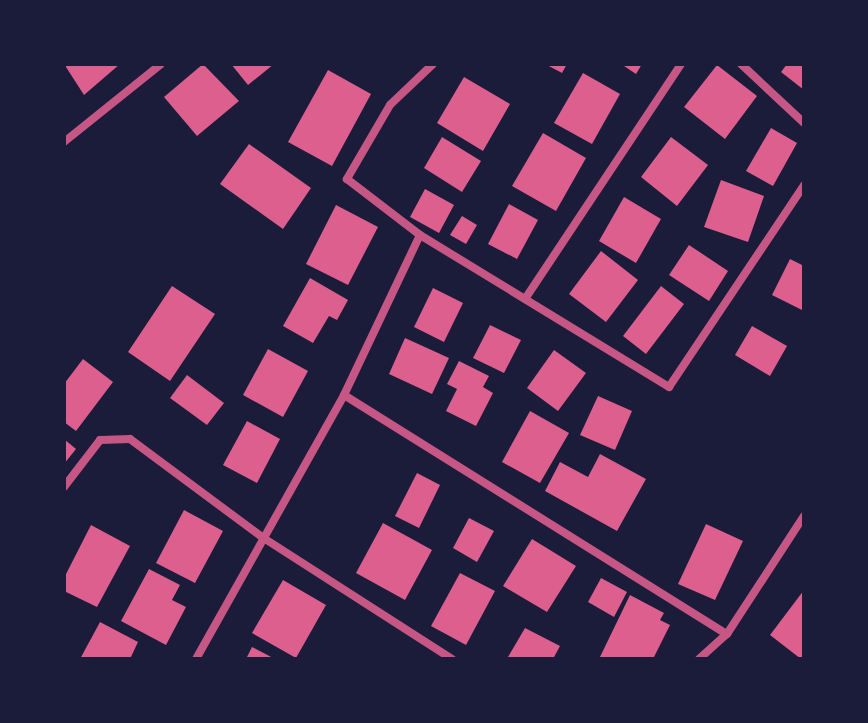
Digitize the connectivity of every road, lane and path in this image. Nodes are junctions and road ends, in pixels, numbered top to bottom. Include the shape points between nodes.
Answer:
1 (161, 64) edge
2 (433, 64) edge
3 (681, 64) edge
4 (741, 64) edge
5 (804, 123) edge
6 (64, 142) edge
7 (804, 185) edge
8 (420, 235) junction
9 (525, 299) junction
10 (344, 395) junction
11 (64, 487) edge
12 (804, 516) edge
13 (262, 537) junction
14 (727, 634) junction
15 (196, 659) edge
16 (452, 659) edge
17 (699, 659) edge

1 - 6 street
2 - 8 street via 390,105 347,179
3 - 9 street
4 - 5 street
7 - 9 street via 669,387
8 - 9 street
8 - 10 street
10 - 13 street
10 - 14 street
11 - 13 street via 100,440 130,439
12 - 14 street
13 - 15 street
13 - 16 street
14 - 17 street

